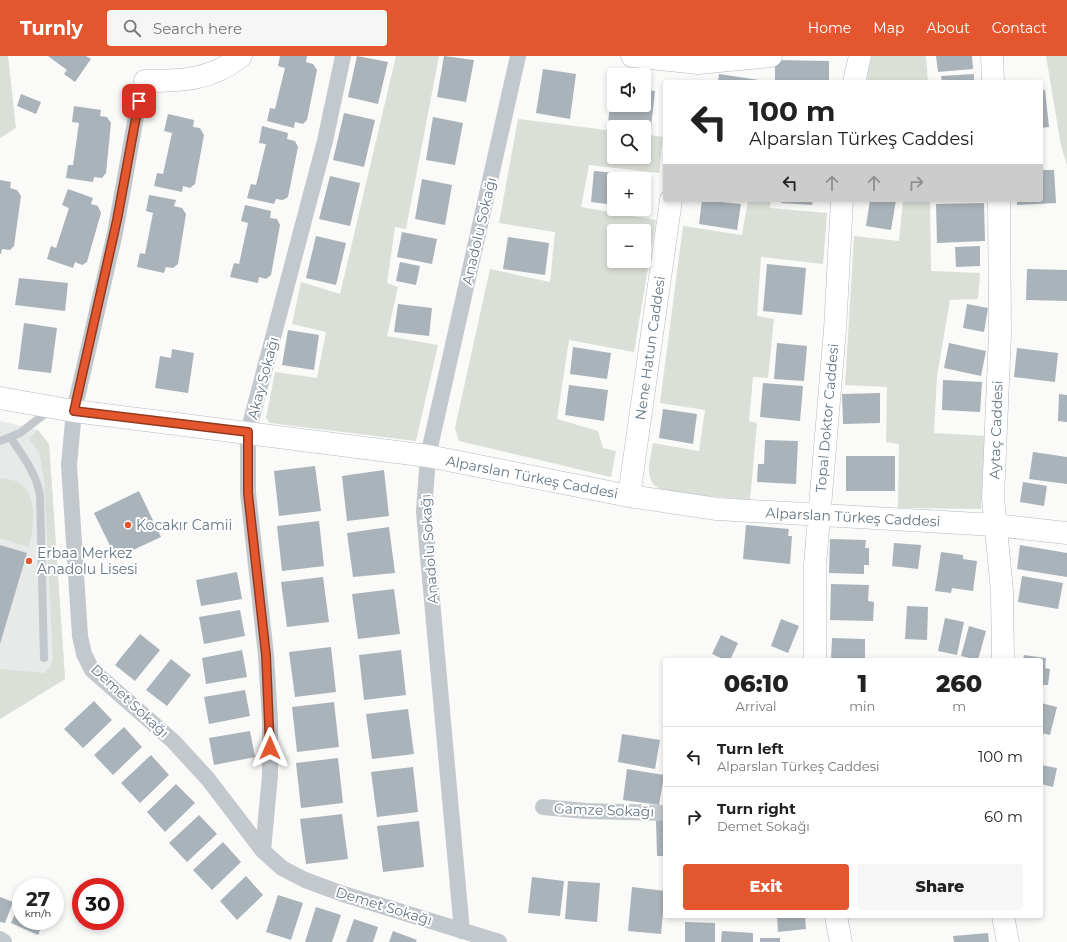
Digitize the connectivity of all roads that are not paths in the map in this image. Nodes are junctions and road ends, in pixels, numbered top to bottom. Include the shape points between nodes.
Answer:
1 (241, 56) edge
2 (343, 56) edge
3 (518, 56) edge
4 (632, 56) edge
5 (771, 56) edge
6 (860, 56) edge
7 (992, 56) edge
8 (697, 67) edge
9 (854, 80) edge
10 (993, 80) edge
11 (145, 81) joint
12 (671, 202) edge
13 (842, 202) edge
14 (999, 202) edge
15 (0, 398) edge
16 (64, 409) junction
17 (248, 432) junction
18 (10, 438) junction
19 (0, 441) edge
20 (428, 456) junction
21 (628, 496) junction
22 (818, 515) junction
23 (995, 526) junction
24 (1067, 533) edge
25 (44, 658) dead end
26 (815, 658) edge
27 (1003, 658) edge
28 (543, 807) dead end
29 (663, 813) edge
30 (263, 851) junction
31 (836, 918) edge
32 (1002, 918) edge
33 (462, 931) junction
34 (0, 938) edge
35 (4, 942) edge
36 (499, 942) edge
37 (841, 942) edge
38 (1008, 942) edge

1 - 11 street via 229,66 203,76 182,80
2 - 17 street, Akay Sokağı via 322,156
3 - 20 street, Anadolu Sokağı
4 - 8 street
5 - 8 street
6 - 9 street
7 - 10 street
11 - 16 street, Demet Sokağı via 141,89 114,233
12 - 21 street, Nene Hatun Caddesi
13 - 22 street, Topal Doktor Caddesi via 835,330
14 - 23 street, Aytaç Caddesi via 1001,273 993,498
15 - 16 street, Alparslan Türkeş Caddesi
16 - 17 street, Alparslan Türkeş Caddesi
16 - 18 lane
16 - 30 street, Demet Sokağı via 80,636 84,654 92,670 173,741 203,774
17 - 20 street, Alparslan Türkeş Caddesi
17 - 30 street, Akay Sokağı via 248,493 266,655 270,721 270,775
18 - 19 lane
18 - 25 lane via 29,465 40,495
20 - 21 street, Alparslan Türkeş Caddesi
20 - 33 street, Anadolu Sokağı via 424,512
21 - 22 street, Alparslan Türkeş Caddesi via 717,509
22 - 23 street, Alparslan Türkeş Caddesi
22 - 26 street, Topal Doktor Caddesi
23 - 24 street, Alparslan Türkeş Caddesi
23 - 27 street, Aytaç Caddesi via 1002,591
28 - 29 street, Gamze Sokağı via 586,812
30 - 33 street, Demet Sokağı via 282,868 305,880
31 - 37 street
32 - 38 street
33 - 36 street, Demet Sokağı
34 - 35 street

